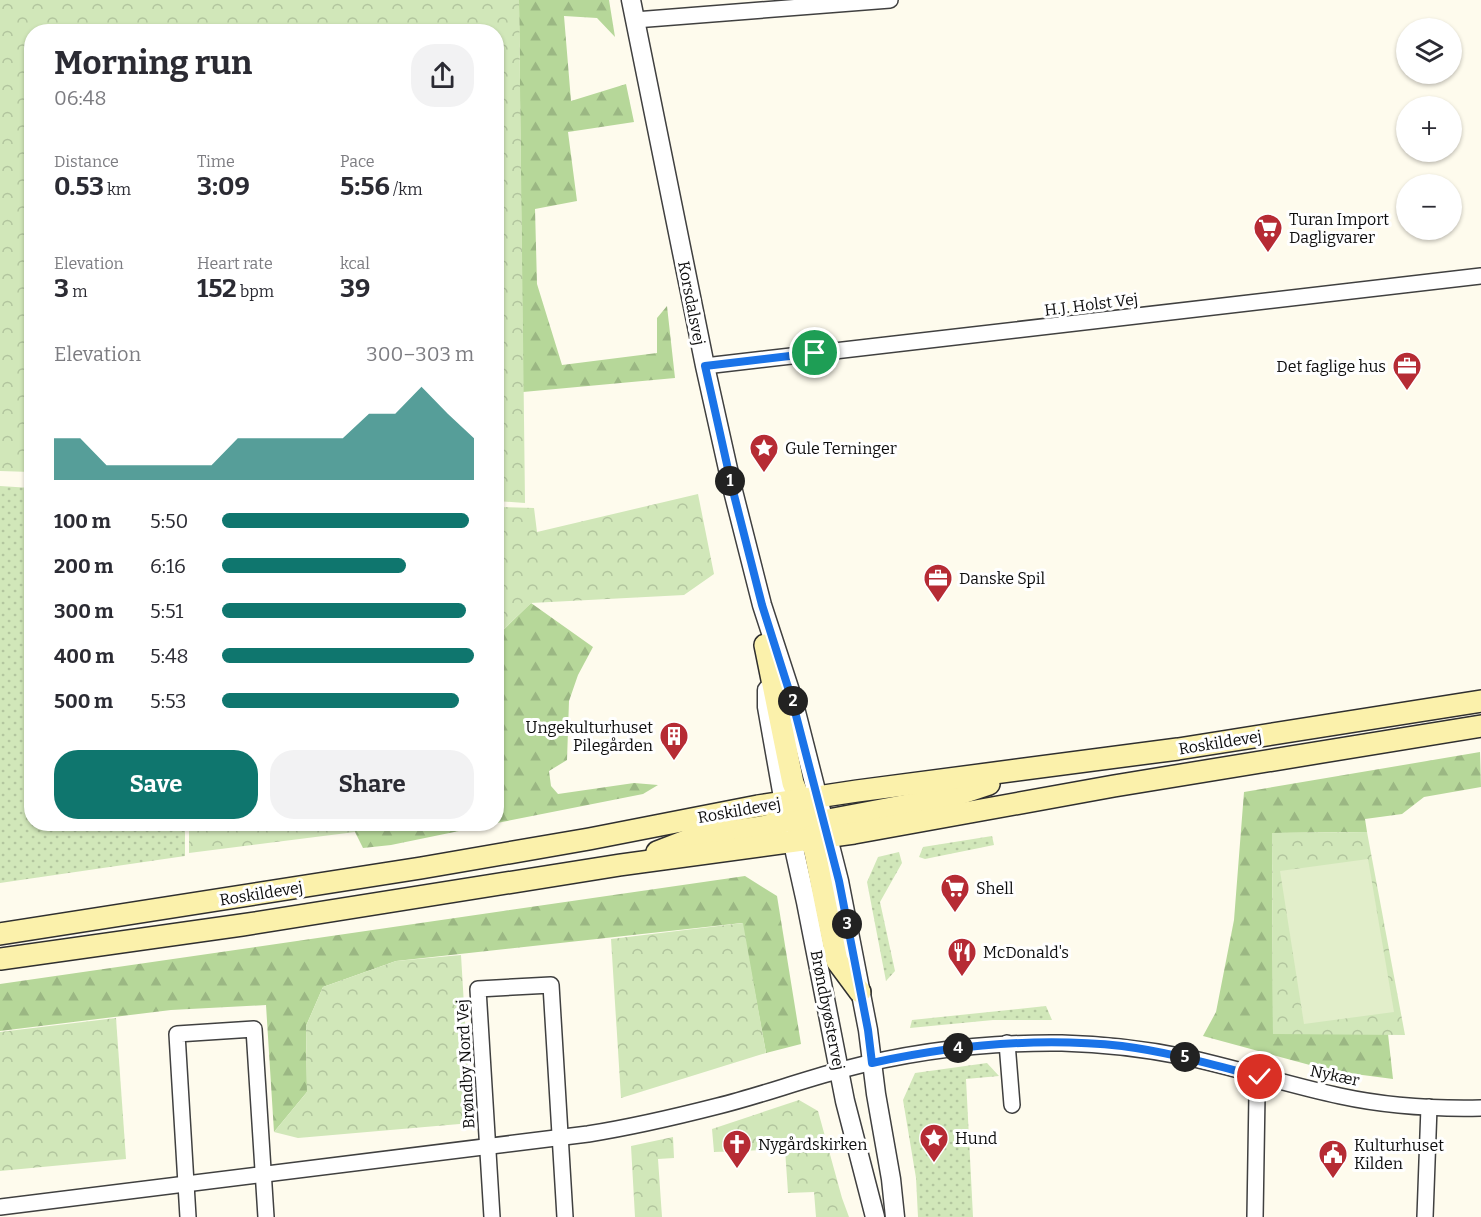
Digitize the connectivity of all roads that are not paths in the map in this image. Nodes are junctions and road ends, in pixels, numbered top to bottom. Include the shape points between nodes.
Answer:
1 (631, 0) edge
2 (891, 0) edge
3 (635, 20) junction
4 (1481, 276) edge
5 (705, 366) junction
6 (762, 605) junction
7 (765, 645) joint
8 (1481, 701) edge
9 (1481, 726) edge
10 (806, 820) junction
11 (0, 934) edge
12 (0, 960) edge
13 (860, 992) joint
14 (1006, 1043) junction
15 (872, 1063) junction
16 (840, 1070) junction
17 (1260, 1077) junction
18 (1012, 1105) dead end
19 (1429, 1107) junction
20 (1481, 1108) edge
21 (560, 1138) junction
22 (488, 1147) junction
23 (263, 1174) junction
24 (186, 1184) junction
25 (0, 1207) edge
26 (188, 1217) edge
27 (266, 1217) edge
28 (492, 1217) edge
29 (565, 1217) edge
30 (875, 1217) edge
31 (895, 1217) edge
32 (1255, 1217) edge
33 (1425, 1217) edge

1 - 3 street, Korsdalsvej
2 - 3 street
3 - 5 street, Korsdalsvej
4 - 5 street, H.J. Holst Vej
5 - 6 street, Korsdalsvej
6 - 7 street, Korsdalsvej
6 - 10 street, Korsdalsvej via 792,700
7 - 10 main road via 793,783
8 - 10 main road, Roskildevej via 1035,769 950,797
9 - 10 main road, Roskildevej via 1114,786 901,826
10 - 11 main road, Roskildevej via 421,868
10 - 12 main road, Roskildevej via 696,837 620,866
10 - 13 main road via 837,961
10 - 16 street, Brøndbyøstervej
13 - 15 street, Brøndbyøstervej
14 - 15 street, Nykær
14 - 17 street, Nykær via 1120,1046 1186,1057
14 - 18 street
15 - 16 street, Nykær
15 - 31 street, Brøndbyøstervej
16 - 21 street, Brøndby Nord Vej via 718,1106
16 - 30 street, Brøndbyøstervej
17 - 19 street, Nykær via 1342,1097
17 - 32 street
19 - 20 street, Nykær
19 - 33 street
21 - 22 street, Brøndby Nord Vej
21 - 22 street, Brøndby Nord Vej via 551,985 478,989
21 - 29 street, Brøndby Nord Vej
22 - 23 street, Brøndby Nord Vej
22 - 28 street, Brøndby Nord Vej
23 - 24 street, Brøndby Nord Vej
23 - 24 street via 254,1029 177,1034
23 - 27 street
24 - 25 street, Brøndby Nord Vej
24 - 26 street

